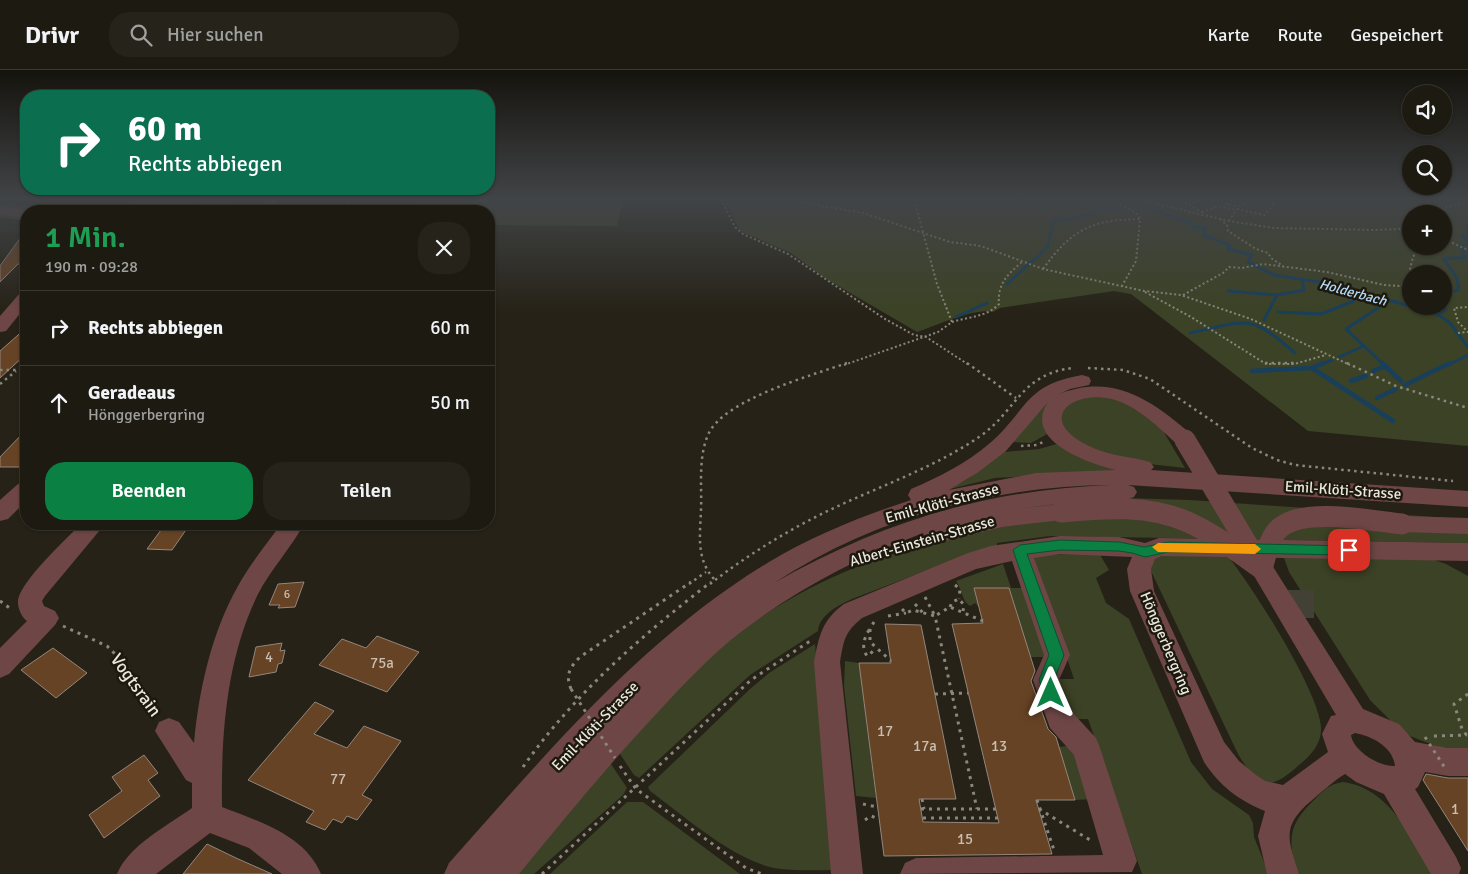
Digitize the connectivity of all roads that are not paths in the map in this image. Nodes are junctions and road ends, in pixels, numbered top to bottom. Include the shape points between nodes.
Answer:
1 (20, 303) edge
2 (0, 327) edge
3 (1185, 440) junction
4 (1294, 486) junction
5 (1463, 490) edge
6 (20, 495) edge
7 (0, 514) edge
8 (1468, 514) edge
9 (870, 522) junction
10 (1468, 526) edge
11 (89, 530) edge
12 (289, 530) edge
13 (1020, 550) junction
14 (1145, 552) junction
15 (1466, 555) edge
16 (1257, 559) junction
17 (809, 574) junction
18 (0, 666) edge
19 (1354, 720) junction
20 (169, 731) road end
21 (1417, 746) junction
22 (1462, 750) edge
23 (1346, 758) junction
24 (207, 768) junction
25 (1393, 781) junction
26 (1288, 800) junction
27 (207, 816) junction
28 (291, 862) edge
29 (143, 868) edge
30 (1445, 868) dead end
31 (1112, 869) edge
32 (460, 874) edge
33 (498, 874) edge
34 (847, 874) edge
35 (916, 874) edge
36 (1283, 874) edge

1 - 2 street
3 - 4 street, Albert-Einstein-Strasse via 1144,407 1115,394 1079,393 1056,405 1052,414 1053,425 1071,445 1125,466 1244,476
3 - 9 street, Albert-Einstein-Strasse via 1177,420 1153,399 1124,386 1090,380 1064,384 1039,397 1000,446 956,478
3 - 16 street, Albert-Einstein-Strasse, bridge
4 - 5 street, Emil-Klöti-Strasse
4 - 9 street, Emil-Klöti-Strasse via 1155,477 1036,481 973,491
6 - 7 street
8 - 17 street, Emil-Klöti-Strasse via 1158,492 1041,496 978,507 898,531
9 - 32 street, Emil-Klöti-Strasse via 784,565 746,589 650,668 567,754
10 - 16 street, bridge via 1304,518 1282,527
11 - 18 street via 34,590 30,601 33,613 46,618
12 - 24 street via 247,592 234,624 219,668
13 - 14 street via 1060,545 1134,548
13 - 31 street via 1056,655 1046,680 1060,719 1086,748
13 - 34 street via 968,562 870,603 840,621 832,636 827,662
14 - 16 street via 1159,547
14 - 26 street, Hönggerbergring via 1138,569 1142,591 1214,752 1243,786 1276,799
15 - 16 street
16 - 17 street, Albert-Einstein-Strasse, bridge via 1178,518 1118,508 1002,518
16 - 19 street, Albert-Einstein-Strasse
17 - 33 street, Emil-Klöti-Strasse via 732,625 678,672 589,765
19 - 21 street via 1366,722
19 - 23 street via 1338,728 1339,747
20 - 24 street, Vogtsrain via 196,770
21 - 22 street via 1448,762
21 - 25 street via 1409,774 1403,780
23 - 25 street via 1368,775
23 - 26 street via 1324,769
24 - 27 street
25 - 30 street
26 - 36 street via 1275,818 1276,853
27 - 28 street via 260,837
27 - 29 street
31 - 35 street via 1060,873

